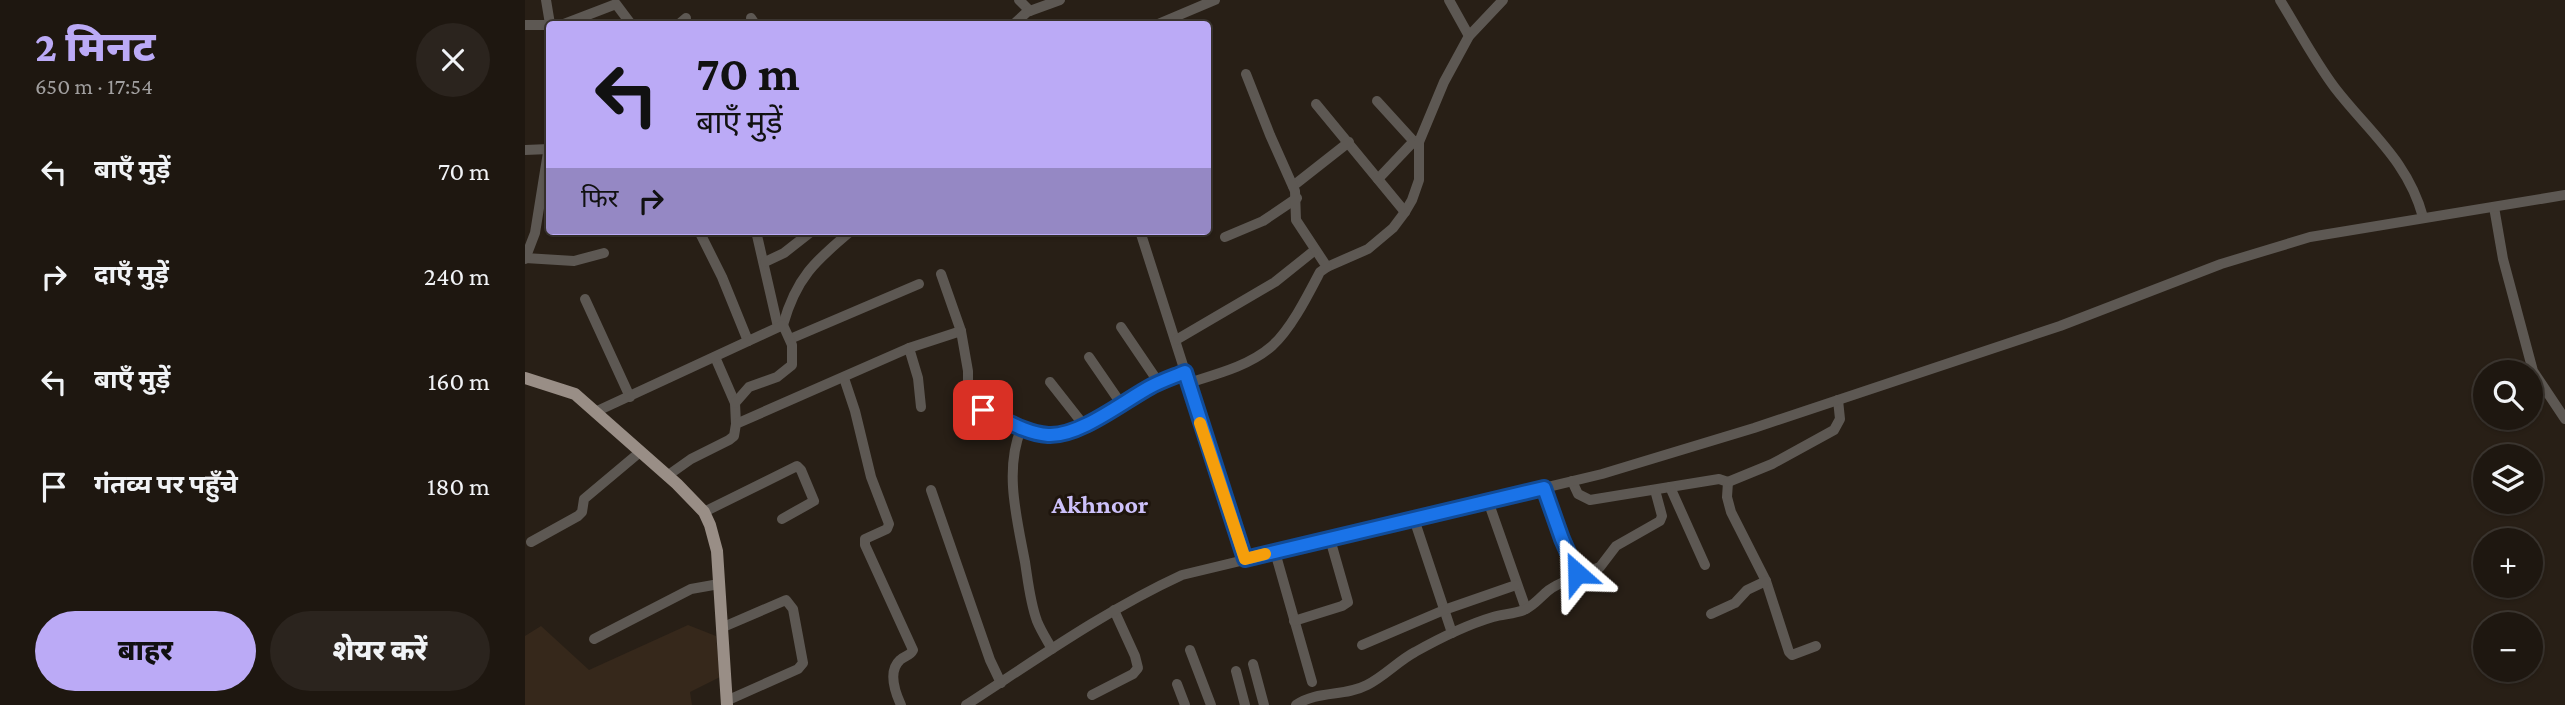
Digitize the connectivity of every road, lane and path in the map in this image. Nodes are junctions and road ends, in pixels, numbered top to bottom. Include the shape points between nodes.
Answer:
1 (1019, 0) edge
2 (1060, 0) edge
3 (1215, 0) edge
4 (1448, 0) edge
5 (1503, 0) edge
6 (2280, 0) edge
7 (547, 1) edge
8 (1030, 11) junction
9 (550, 21) edge
10 (572, 21) edge
11 (629, 21) edge
12 (1018, 21) edge
13 (1165, 21) edge
14 (525, 25) edge
15 (546, 25) edge
16 (1469, 36) junction
17 (1246, 74) dead end
18 (1377, 101) dead end
19 (1316, 104) dead end
20 (1349, 142) junction
21 (1416, 143) junction
22 (546, 148) edge
23 (525, 150) edge
24 (546, 166) edge
25 (1378, 179) junction
26 (1293, 186) junction
27 (2565, 195) edge
28 (1297, 198) junction
29 (2494, 207) junction
30 (1405, 212) junction
31 (2423, 217) junction
32 (701, 235) edge
33 (757, 235) edge
34 (807, 235) edge
35 (847, 235) edge
36 (1141, 235) edge
37 (1225, 237) dead end
38 (1315, 250) junction
39 (604, 253) dead end
40 (525, 259) edge
41 (765, 262) junction
42 (1327, 267) junction
43 (941, 274) dead end
44 (919, 284) dead end
45 (585, 299) dead end
46 (781, 326) junction
47 (1121, 327) dead end
48 (961, 331) junction
49 (790, 339) junction
50 (1176, 340) junction
51 (748, 341) junction
52 (909, 348) junction
53 (716, 357) junction
54 (1089, 357) dead end
55 (1185, 372) junction
56 (844, 377) junction
57 (525, 378) edge
58 (1050, 382) dead end
59 (1159, 383) junction
60 (1189, 387) junction
61 (630, 397) junction
62 (1838, 400) junction
63 (735, 403) junction
64 (1122, 405) junction
65 (921, 407) dead end
66 (595, 412) junction
67 (2565, 419) edge
68 (736, 424) junction
69 (1083, 424) junction
70 (1019, 433) junction
71 (640, 452) junction
72 (671, 479) junction
73 (1572, 481) junction
74 (1728, 482) junction
75 (1670, 487) junction
76 (1544, 488) junction
77 (931, 490) dead end
78 (1655, 490) junction
79 (1488, 501) junction
80 (704, 512) junction
81 (782, 519) dead end
82 (1415, 519) junction
83 (1330, 539) junction
84 (531, 542) dead end
85 (1275, 552) junction
86 (1245, 559) junction
87 (1705, 565) dead end
88 (1577, 576) junction
89 (1766, 581) junction
90 (719, 584) junction
91 (1516, 585) junction
92 (1526, 609) junction
93 (1114, 610) junction
94 (1444, 610) junction
95 (1711, 614) dead end
96 (1294, 621) junction
97 (721, 628) junction
98 (1452, 633) junction
99 (594, 639) dead end
100 (1361, 645) dead end
101 (1816, 646) dead end
102 (1052, 649) junction
103 (1189, 650) dead end
104 (1253, 664) dead end
105 (1236, 671) dead end
106 (1001, 682) junction
107 (1312, 682) dead end
108 (1177, 684) dead end
109 (1092, 695) dead end
110 (727, 703) edge
111 (901, 705) edge
112 (966, 705) edge
113 (1185, 705) edge
114 (1211, 705) edge
115 (1245, 705) edge
116 (1264, 705) edge
117 (1296, 705) edge

1 - 8 street
2 - 8 street
3 - 13 street
4 - 16 street
5 - 16 street
6 - 31 street via 2316,62 2399,162
7 - 9 street
8 - 12 street
10 - 11 street via 616,4
14 - 15 street
16 - 21 street
17 - 26 street
18 - 21 street
19 - 20 street
20 - 25 street
20 - 26 street
21 - 25 street
21 - 30 street via 1419,180
22 - 23 street
24 - 40 street via 535,233
25 - 30 street
26 - 28 street
27 - 29 street
28 - 37 street via 1263,221
28 - 38 street via 1296,220
29 - 31 street
29 - 67 street via 2533,371
30 - 42 street via 1368,249
31 - 62 street via 2267,249 2060,326
32 - 51 street
33 - 41 street
34 - 41 street
35 - 46 street via 807,271
36 - 50 street
38 - 42 street
38 - 50 street via 1275,282
39 - 40 street via 574,261
41 - 46 street
42 - 60 street via 1270,348
43 - 48 street
44 - 49 street
45 - 61 street
46 - 49 street
46 - 51 street
47 - 59 street
48 - 52 street
48 - 70 street via 968,399
49 - 63 street via 793,358 788,370 749,387
50 - 55 street
51 - 53 street
52 - 56 street
52 - 65 street
53 - 61 street
53 - 63 street
54 - 64 street
55 - 59 street
55 - 60 street
56 - 68 street
56 - 111 street via 865,459 889,526 865,539 865,545 913,650 895,668 893,680
57 - 66 main road via 575,394
58 - 69 street
59 - 64 street
60 - 86 street
61 - 66 street
62 - 73 street
62 - 74 street via 1840,419 1834,430
63 - 68 street
64 - 69 street
66 - 71 main road
68 - 72 street via 734,436 691,458
69 - 70 street via 1052,435
70 - 102 street via 1014,479 1017,524 1034,611
71 - 72 main road
71 - 84 street via 584,499 578,516
72 - 80 main road
73 - 76 street
73 - 78 street via 1578,494 1590,500
74 - 75 street via 1719,479
74 - 89 street via 1731,512
75 - 78 street
75 - 87 street
76 - 79 street
76 - 88 street
77 - 106 street
78 - 88 street via 1660,521 1616,545 1600,567
79 - 82 street
79 - 91 street
80 - 81 street via 797,466 814,501
80 - 90 main road via 714,538
82 - 83 street
82 - 94 street
83 - 85 street
83 - 96 street via 1348,602
85 - 86 street
85 - 96 street
86 - 93 street via 1182,575
88 - 92 street
89 - 95 street
89 - 101 street via 1791,654
90 - 97 main road
90 - 99 street via 684,592
91 - 92 street
91 - 94 street
92 - 98 street
93 - 102 street
93 - 109 street via 1138,671
94 - 98 street
94 - 100 street
96 - 107 street
97 - 110 main road
97 - 110 street via 789,601 803,663
98 - 117 street via 1365,686 1312,696
102 - 106 street
103 - 114 street
104 - 116 street
105 - 115 street
106 - 112 street
108 - 113 street

